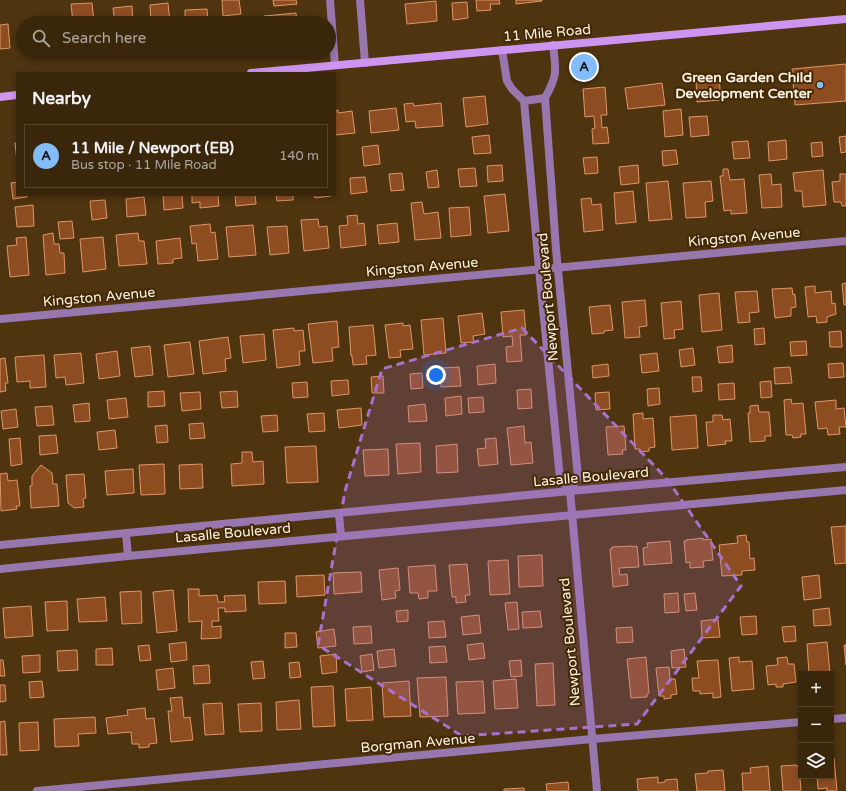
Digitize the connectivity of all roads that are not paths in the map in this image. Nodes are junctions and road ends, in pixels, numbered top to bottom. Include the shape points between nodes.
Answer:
1 (330, 0) edge
2 (360, 0) edge
3 (331, 16) edge
4 (846, 19) edge
5 (553, 45) junction
6 (502, 50) junction
7 (335, 60) edge
8 (365, 63) junction
9 (335, 65) junction
10 (262, 72) edge
11 (16, 95) edge
12 (0, 97) edge
13 (545, 98) junction
14 (524, 101) junction
15 (846, 241) edge
16 (558, 267) junction
17 (539, 269) junction
18 (0, 319) edge
19 (846, 467) edge
20 (846, 490) edge
21 (570, 491) junction
22 (339, 514) junction
23 (572, 515) junction
24 (126, 534) junction
25 (341, 536) junction
26 (0, 545) edge
27 (128, 556) junction
28 (0, 568) edge
29 (846, 718) edge
30 (834, 719) edge
31 (798, 722) edge
32 (592, 739) junction
33 (37, 791) edge
34 (597, 791) edge

1 - 3 street
2 - 8 street
4 - 5 main road, 11 Mile Road
5 - 6 main road, 11 Mile Road
5 - 13 street via 555,75
6 - 8 main road, 11 Mile Road
6 - 14 street via 507,81
7 - 9 street
8 - 9 main road, 11 Mile Road
9 - 10 main road, 11 Mile Road
11 - 12 main road
13 - 14 street
13 - 16 street, Newport Boulevard
14 - 17 street, Newport Boulevard
15 - 16 street, Kingston Avenue
16 - 17 street, Kingston Avenue
16 - 21 street, Newport Boulevard via 578,477
17 - 18 street, Kingston Avenue
17 - 21 street, Newport Boulevard via 560,478
19 - 21 street, Lasalle Boulevard
20 - 23 street, Lasalle Boulevard
21 - 22 street, Lasalle Boulevard
21 - 23 street, Newport Boulevard
22 - 24 street, Lasalle Boulevard
22 - 25 street
23 - 25 street, Lasalle Boulevard
23 - 32 street, Newport Boulevard
24 - 26 street, Lasalle Boulevard
24 - 27 street
25 - 27 street, Lasalle Boulevard
27 - 28 street, Lasalle Boulevard
29 - 30 street
31 - 32 street, Borgman Avenue
32 - 33 street, Borgman Avenue
32 - 34 street, Newport Boulevard

